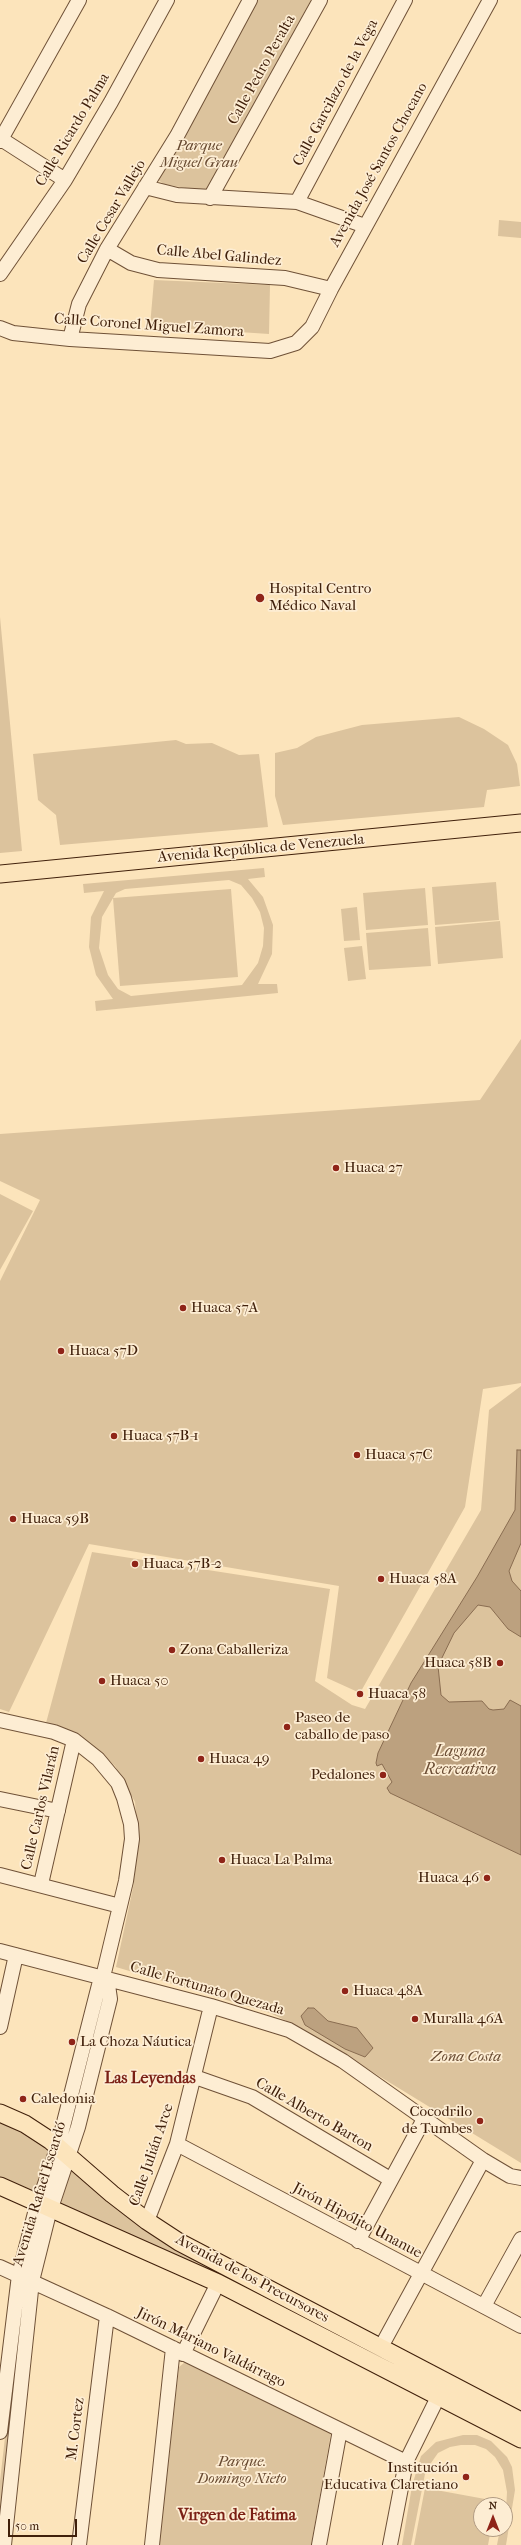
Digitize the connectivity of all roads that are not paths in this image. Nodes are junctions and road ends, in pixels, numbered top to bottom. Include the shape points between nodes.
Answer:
1 (79, 0) edge
2 (167, 0) edge
3 (320, 0) edge
4 (405, 0) edge
5 (490, 0) edge
6 (244, 2) edge
7 (1, 140) edge
8 (65, 180) junction
9 (146, 187) junction
10 (210, 198) junction
11 (297, 202) junction
12 (365, 226) junction
13 (107, 250) junction
14 (0, 274) edge
15 (331, 289) junction
16 (0, 328) edge
17 (70, 339) junction
18 (296, 343) joint
19 (521, 823) edge
20 (0, 874) edge
21 (0, 1720) edge
22 (74, 1740) junction
23 (0, 1799) edge
24 (58, 1811) junction
25 (0, 1875) edge
26 (41, 1884) junction
27 (120, 1906) junction
28 (0, 1951) edge
29 (16, 1955) junction
30 (103, 1977) junction
31 (211, 2006) junction
32 (0, 2025) edge
33 (195, 2077) junction
34 (0, 2113) edge
35 (424, 2119) junction
36 (177, 2144) junction
37 (64, 2151) junction
38 (483, 2160) junction
39 (521, 2178) edge
40 (390, 2179) junction
41 (0, 2186) edge
42 (44, 2205) junction
43 (147, 2221) junction
44 (521, 2239) edge
45 (358, 2241) junction
46 (0, 2267) edge
47 (19, 2275) junction
48 (421, 2275) junction
49 (32, 2280) junction
50 (218, 2283) junction
51 (484, 2306) junction
52 (107, 2316) junction
53 (521, 2326) edge
54 (381, 2347) junction
55 (178, 2351) junction
56 (439, 2395) junction
57 (521, 2421) edge
58 (340, 2430) junction
59 (0, 2432) edge
60 (521, 2439) edge
61 (406, 2462) junction
62 (4, 2545) edge
63 (79, 2545) edge
64 (152, 2545) edge
65 (319, 2545) edge
66 (390, 2545) edge

1 - 7 street
2 - 8 street, Calle Ricardo Palma
3 - 10 street, Calle Pedro Peralta
4 - 11 street, Calle Garcilazo de la Vega
5 - 12 street, Avenida José Santos Chocano
6 - 9 street, Calle Cesar Vallejo via 182,128
7 - 8 street
8 - 14 street, Calle Ricardo Palma
9 - 10 street via 177,195
9 - 13 street, Calle Cesar Vallejo
10 - 11 street
11 - 12 street
12 - 15 street, Avenida José Santos Chocano
13 - 15 street, Calle Abel Galindez via 131,263 158,270 284,278
13 - 17 street, Calle Cesar Vallejo via 79,304
15 - 18 street, Avenida José Santos Chocano via 312,327
16 - 17 street, Calle Coronel Miguel Zamora via 13,333
17 - 18 street, Calle Coronel Miguel Zamora via 270,351
19 - 20 main road, Avenida República de Venezuela
21 - 22 street, Avenida Rafael Escardó via 54,1732
22 - 24 street, Calle Carlos Vilarán
22 - 27 street, Avenida Rafael Escardó via 110,1771 118,1783 128,1810 132,1839
23 - 24 street
24 - 26 street, Calle Carlos Vilarán
25 - 26 street
26 - 27 street
27 - 30 street, Avenida Rafael Escardó
28 - 29 street, Calle Fortunato Quezada
29 - 30 street, Calle Fortunato Quezada
29 - 32 street
30 - 31 street, Calle Fortunato Quezada
30 - 37 street, Avenida Rafael Escardó via 99,1985
31 - 33 street, Calle Julián Arce
31 - 35 street, Calle Fortunato Quezada via 268,2022 312,2042
33 - 36 street, Calle Julián Arce
33 - 40 street, Calle Alberto Barton via 252,2097
34 - 37 main road, Avenida de los Precursores via 25,2124
35 - 38 street, Calle Fortunato Quezada
35 - 40 street
36 - 43 street, Calle Julián Arce
36 - 45 street, Jirón Hipólito Unanue
37 - 42 street, Avenida Rafael Escardó
37 - 43 main road, Avenida de los Precursores
38 - 39 street, Calle Fortunato Quezada via 510,2176
38 - 48 street
40 - 45 street
41 - 42 main road, Avenida de los Precursores
42 - 47 street, Avenida Rafael Escardó
42 - 49 street, Avenida Rafael Escardó
42 - 50 main road, Avenida de los Precursores
43 - 54 main road, Avenida de los Precursores via 179,2242
44 - 51 street
45 - 48 street, Jirón Hipólito Unanue
46 - 47 street, Jirón Mariano Valdárrago
47 - 49 street, Jirón Mariano Valdárrago
47 - 59 street, Avenida Rafael Escardó
48 - 51 street, Jirón Hipólito Unanue
48 - 54 street
49 - 52 street, Jirón Mariano Valdárrago
49 - 62 street, Avenida Rafael Escardó
50 - 55 street
50 - 56 main road, Avenida de los Precursores
51 - 53 street, Jirón Hipólito Unanue
52 - 55 street, Jirón Mariano Valdárrago
52 - 63 street, M. Cortez
54 - 57 main road, Avenida de los Precursores
55 - 58 street, Jirón Mariano Valdárrago
55 - 64 street
56 - 60 main road, Avenida de los Precursores
56 - 61 street
58 - 61 street, Jirón Mariano Valdárrago
58 - 65 street
61 - 66 street

